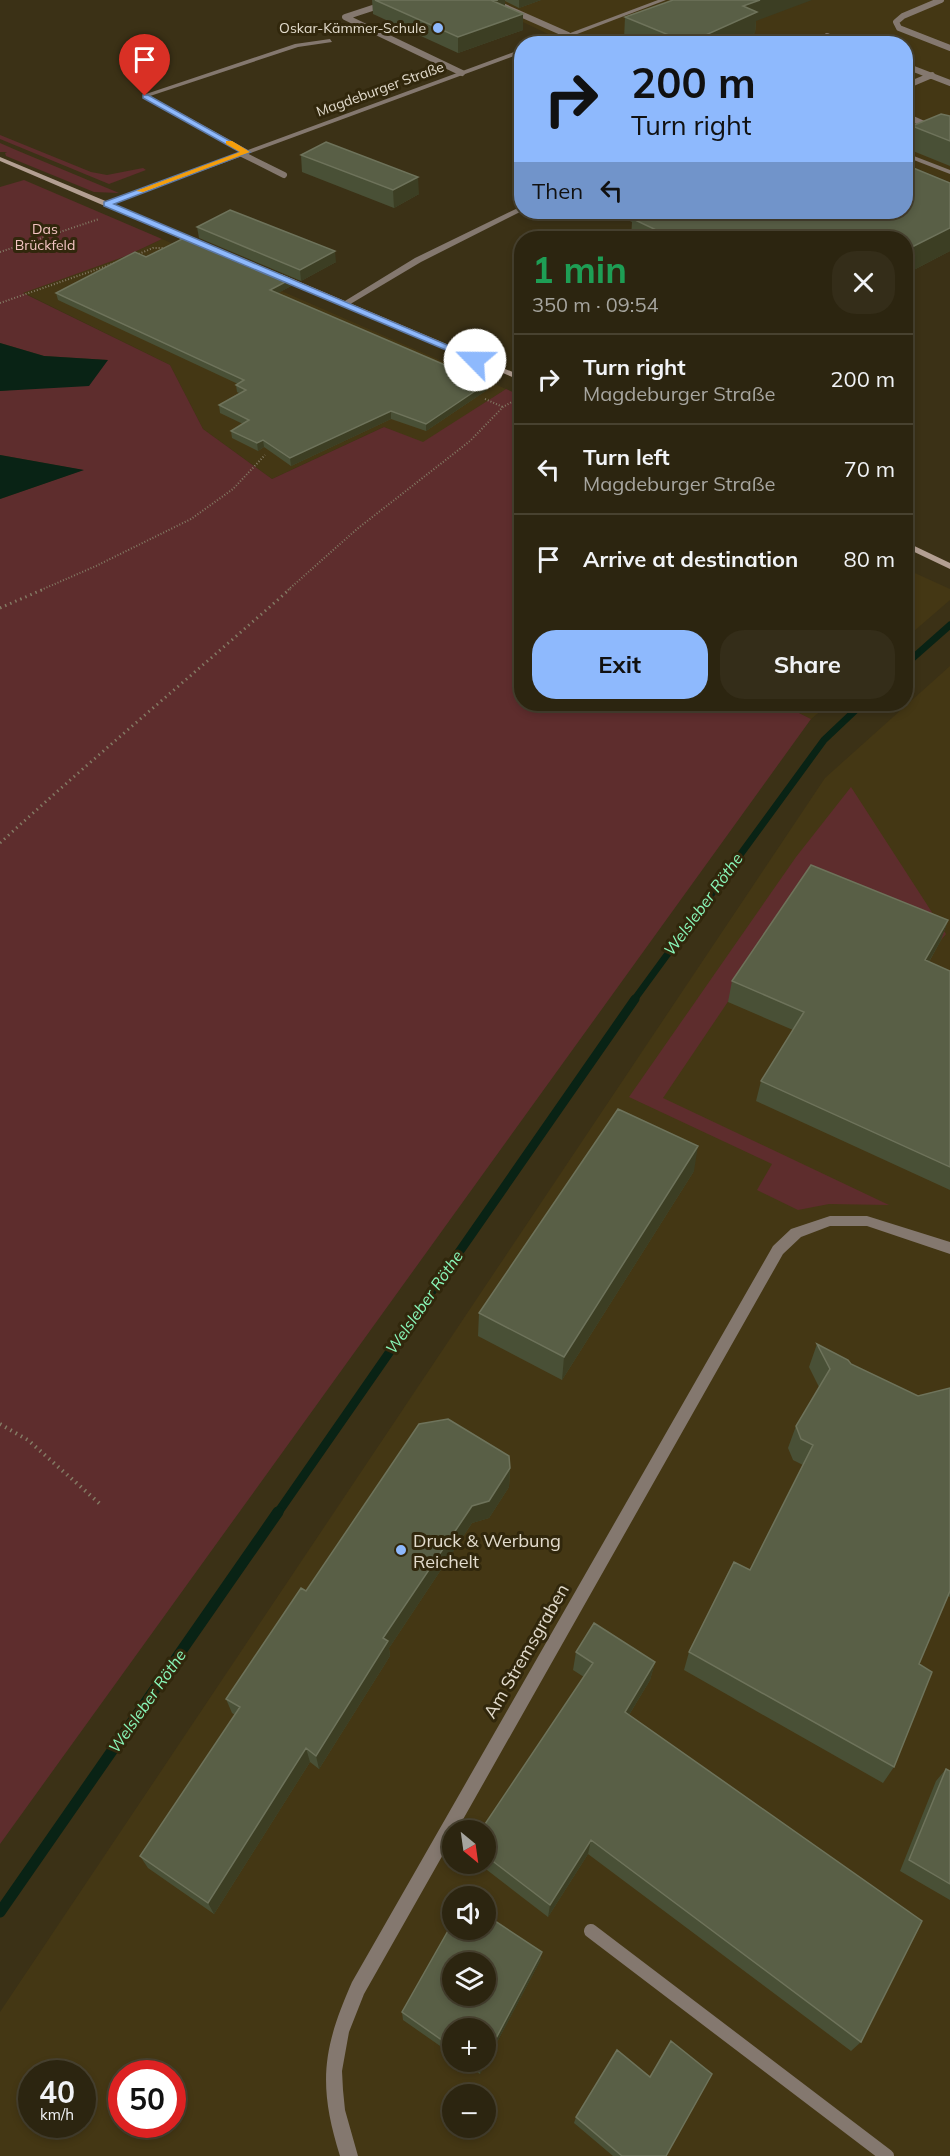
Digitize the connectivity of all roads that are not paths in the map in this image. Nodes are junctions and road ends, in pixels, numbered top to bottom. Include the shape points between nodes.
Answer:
1 (397, 0) edge
2 (489, 0) edge
3 (663, 0) edge
4 (941, 0) edge
5 (568, 35) joint
6 (330, 41) dead end
7 (950, 48) edge
8 (514, 54) edge
9 (913, 68) edge
10 (462, 73) junction
11 (932, 75) junction
12 (913, 83) edge
13 (950, 83) edge
14 (913, 119) edge
15 (939, 131) edge
16 (244, 153) junction
17 (913, 158) edge
18 (0, 159) edge
19 (950, 172) edge
20 (284, 175) dead end
21 (107, 204) junction
22 (514, 212) edge
23 (213, 249) edge
24 (268, 272) edge
25 (344, 304) junction
26 (514, 376) edge
27 (913, 548) edge
28 (950, 566) edge
29 (950, 1248) edge
30 (591, 1931) dead end
31 (349, 2156) edge
32 (887, 2156) edge

1 - 10 lane via 345,17
2 - 5 lane
3 - 5 street
4 - 7 lane via 896,22 899,28
6 - 16 street via 297,45 145,96
8 - 10 street, Magdeburger Straße
9 - 11 lane
10 - 16 street, Magdeburger Straße
11 - 12 lane
11 - 13 lane
14 - 15 lane
16 - 20 lane
16 - 21 street, Magdeburger Straße
17 - 19 street
18 - 21 main road
21 - 23 main road
22 - 25 street via 418,260
24 - 25 main road
25 - 26 main road
27 - 28 main road
29 - 31 street, Am Stremsgraben via 867,1221 830,1221 796,1233 778,1250 358,1988 333,2054 333,2093
30 - 32 lane

